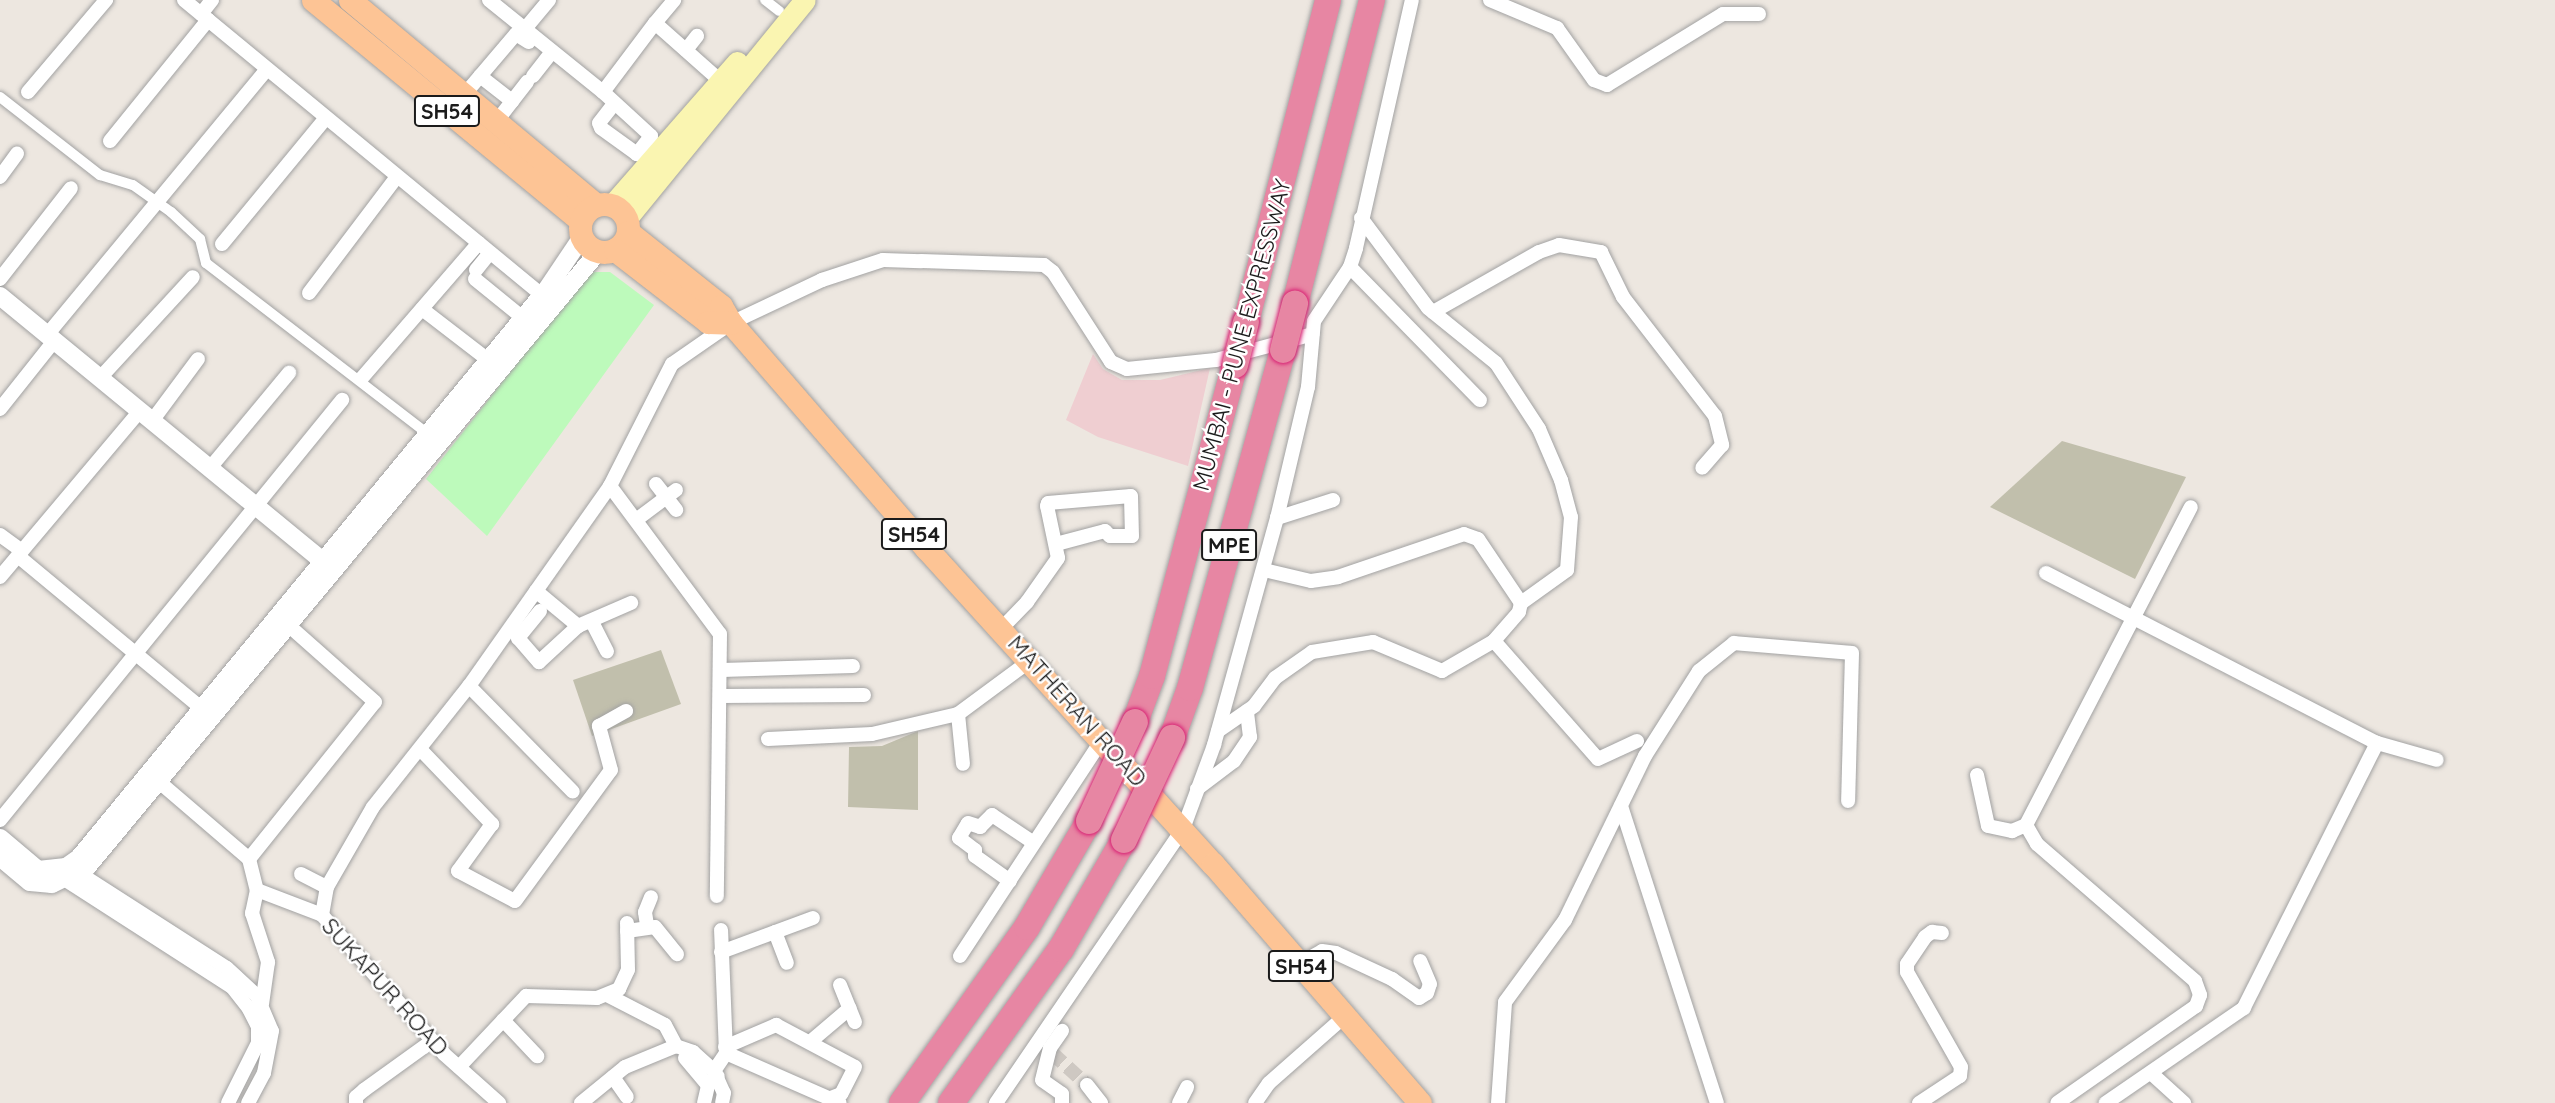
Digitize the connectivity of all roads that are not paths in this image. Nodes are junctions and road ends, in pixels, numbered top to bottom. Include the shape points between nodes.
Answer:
1 (106, 0) edge
2 (184, 0) edge
3 (212, 0) edge
4 (313, 0) edge
5 (350, 0) edge
6 (489, 0) edge
7 (550, 0) edge
8 (674, 0) edge
9 (805, 0) edge
10 (1328, 0) edge
11 (1372, 0) edge
12 (1490, 0) edge
13 (1414, 2) edge
14 (777, 4) edge
15 (1759, 14) dead end
16 (204, 17) junction
17 (655, 23) junction
18 (524, 30) junction
19 (697, 36) dead end
20 (686, 50) junction
21 (550, 55) junction
22 (266, 70) junction
23 (480, 76) junction
24 (727, 86) junction
25 (28, 92) dead end
26 (603, 92) junction
27 (464, 95) junction
28 (0, 97) edge
29 (512, 102) junction
30 (614, 104) dead end
31 (325, 119) junction
32 (496, 122) junction
33 (110, 141) dead end
34 (16, 154) dead end
35 (0, 177) edge
36 (396, 178) junction
37 (71, 188) dead end
38 (160, 204) junction
39 (1361, 218) junction
40 (605, 228) junction
41 (479, 243) junction
42 (222, 244) dead end
43 (491, 253) junction
44 (1350, 267) junction
45 (193, 277) dead end
46 (0, 279) edge
47 (309, 293) dead end
48 (542, 295) junction
49 (0, 296) edge
50 (422, 309) junction
51 (1433, 312) junction
52 (523, 318) junction
53 (731, 323) junction
54 (1313, 334) junction
55 (51, 338) junction
56 (198, 359) dead end
57 (494, 365) junction
58 (289, 373) dead end
59 (100, 378) junction
60 (361, 379) junction
61 (342, 400) dead end
62 (1480, 400) dead end
63 (0, 409) edge
64 (146, 416) junction
65 (428, 434) junction
66 (210, 468) junction
67 (1702, 468) dead end
68 (404, 474) junction
69 (656, 484) dead end
70 (610, 486) junction
71 (671, 493) junction
72 (1333, 500) dead end
73 (257, 507) junction
74 (2191, 507) dead end
75 (676, 510) dead end
76 (1277, 518) junction
77 (636, 520) junction
78 (0, 535) edge
79 (1056, 544) junction
80 (20, 554) junction
81 (328, 565) junction
82 (1264, 570) junction
83 (2046, 573) dead end
84 (0, 577) edge
85 (537, 591) junction
86 (631, 603) dead end
87 (1521, 604) junction
88 (540, 611) dead end
89 (2137, 619) junction
90 (287, 624) junction
91 (585, 624) junction
92 (1002, 628) junction
93 (1494, 640) junction
94 (607, 651) dead end
95 (135, 654) junction
96 (1031, 660) junction
97 (853, 666) dead end
98 (722, 670) junction
99 (469, 686) junction
100 (864, 695) dead end
101 (721, 696) junction
102 (933, 705) dead end
103 (202, 709) junction
104 (626, 711) dead end
105 (1247, 711) junction
106 (958, 714) junction
107 (942, 718) junction
108 (1218, 731) junction
109 (768, 739) dead end
110 (1102, 740) junction
111 (1637, 741) dead end
112 (2377, 743) junction
113 (421, 750) junction
114 (2437, 760) dead end
115 (963, 764) dead end
116 (1977, 775) dead end
117 (153, 776) junction
118 (1197, 789) junction
119 (573, 792) dead end
120 (1848, 801) dead end
121 (1621, 806) junction
122 (0, 820) edge
123 (2026, 825) junction
124 (1183, 829) junction
125 (0, 838) edge
126 (1034, 843) junction
127 (0, 857) edge
128 (249, 859) junction
129 (66, 873) junction
130 (301, 874) dead end
131 (1010, 881) junction
132 (327, 887) junction
133 (257, 890) junction
134 (717, 896) dead end
135 (651, 897) dead end
136 (321, 915) junction
137 (813, 918) dead end
138 (647, 925) junction
139 (721, 930) dead end
140 (775, 932) junction
141 (1942, 933) dead end
142 (721, 952) junction
143 (677, 954) dead end
144 (960, 956) dead end
145 (1420, 961) dead end
146 (788, 963) dead end
147 (1299, 964) junction
148 (840, 985) dead end
149 (607, 995) junction
150 (262, 1004) junction
151 (850, 1008) junction
152 (1345, 1016) junction
153 (503, 1020) junction
154 (855, 1022) dead end
155 (1062, 1031) dead end
156 (432, 1041) junction
157 (810, 1042) junction
158 (726, 1050) junction
159 (1046, 1050) junction
160 (675, 1053) junction
161 (537, 1056) dead end
162 (459, 1067) junction
163 (2151, 1073) junction
164 (713, 1077) junction
165 (1087, 1086) tunnel mouth
166 (1187, 1087) dead end
167 (603, 1091) edge
168 (627, 1097) dead end
169 (836, 1100) edge
170 (228, 1103) edge
171 (248, 1103) edge
172 (356, 1103) edge
173 (499, 1103) edge
174 (581, 1103) edge
175 (704, 1103) edge
176 (722, 1103) edge
177 (902, 1103) edge
178 (951, 1103) edge
179 (996, 1103) edge
180 (1062, 1103) edge
181 (1101, 1103) edge
182 (1179, 1103) edge
183 (1255, 1103) edge
184 (1420, 1103) edge
185 (1499, 1103) edge
186 (1717, 1103) edge
187 (1919, 1103) edge
188 (2057, 1103) edge
189 (2106, 1103) edge
190 (2185, 1103) edge

1 - 25 street
2 - 16 street
3 - 16 street
4 - 40 main road, MATHERAN ROAD / SH54
5 - 27 main road, MATHERAN ROAD / SH54
6 - 18 street
7 - 18 street
8 - 17 street
9 - 24 main road
10 - 177 highway, MUMBAI - PUNE EXPRESSWAY / MPE, bridge via 1152,676 1135,722 1089,821 1027,927
11 - 178 highway, MUMBAI - PUNE EXPRESSWAY / MPE, bridge via 1296,304 1190,688 1172,738 1124,839 1061,949
12 - 15 street via 1557,29 1594,80 1607,85 1723,14
13 - 39 street
14 - 24 main road
16 - 22 street
16 - 33 street
17 - 20 street
17 - 26 street
18 - 21 street
19 - 20 street
20 - 24 street
21 - 23 street via 518,33
21 - 26 street
21 - 29 street
22 - 31 street
22 - 38 street
23 - 27 street
23 - 29 street
24 - 40 main road
26 - 30 street
27 - 32 main road, MATHERAN ROAD / SH54
28 - 38 street via 100,175 133,185
29 - 32 street
31 - 36 street
31 - 42 street
32 - 40 main road, MATHERAN ROAD / SH54
34 - 35 street
36 - 41 street
36 - 47 street
37 - 46 street
38 - 55 street
38 - 60 street via 200,240 206,263
39 - 44 street
39 - 51 street
40 - 48 street
40 - 53 main road, MATHERAN ROAD / SH54 via 721,306
40 - 57 street
41 - 43 street
41 - 50 street
43 - 48 street
43 - 52 street via 476,274
44 - 54 street via 1314,321
44 - 62 street
45 - 59 street
48 - 52 street
49 - 55 street
50 - 57 street
50 - 60 street
51 - 67 street via 1549,248 1579,246 1601,252 1623,297 1716,416 1722,445
51 - 87 street via 1496,363 1539,429 1561,480 1571,517 1567,570
52 - 57 street
53 - 54 street via 822,280 883,260 1044,265 1111,362 1127,369 1216,360
53 - 70 street via 672,364
53 - 92 main road, MATHERAN ROAD / SH54
54 - 76 street via 1308,387
55 - 59 street
55 - 63 street
56 - 64 street
57 - 65 street
57 - 68 street
58 - 66 street
59 - 64 street
60 - 65 street
61 - 73 street
64 - 66 street
64 - 80 street
65 - 68 street
66 - 73 street
68 - 81 street
69 - 71 street
70 - 77 street
70 - 85 street
71 - 75 street
71 - 77 street
72 - 76 street
73 - 81 street
73 - 95 street
74 - 89 street
76 - 82 street
77 - 98 street via 716,627
78 - 80 street
79 - 79 street via 1048,503 1131,496 1132,536 1110,536 1105,531
79 - 92 street via 1058,558
80 - 84 street
80 - 95 street
81 - 90 street
81 - 103 street
82 - 87 street via 1311,581 1338,578 1464,534 1478,539
82 - 108 street
83 - 89 street
85 - 91 street
85 - 99 street
86 - 91 street
87 - 93 street
88 - 91 street via 518,638 540,662
89 - 112 street
89 - 123 street
90 - 117 street
90 - 128 street via 374,702
91 - 94 street
92 - 96 main road, MATHERAN ROAD / SH54
93 - 105 street via 1442,671 1373,642 1312,652 1275,678
93 - 111 street via 1598,759
95 - 103 street
95 - 122 street
96 - 106 street
96 - 110 main road, MATHERAN ROAD / SH54
97 - 98 street
98 - 101 street
99 - 113 street
99 - 119 street
100 - 101 street
101 - 134 street
102 - 107 street
103 - 117 street
104 - 113 street via 599,726 611,770 515,901 458,871 492,824
105 - 108 street
105 - 118 street via 1250,737 1234,761
106 - 107 street
106 - 115 street
107 - 109 street via 872,734
108 - 118 street
110 - 124 main road, MATHERAN ROAD / SH54
110 - 126 street
112 - 114 street
112 - 163 street via 2244,1007
113 - 132 street via 373,807
116 - 123 street via 1988,826 2012,831
117 - 128 street
117 - 129 street
118 - 124 street
120 - 121 street via 1852,653 1734,643 1699,671 1645,756
121 - 185 street via 1565,920 1505,1002
121 - 186 street
123 - 188 street via 2037,844 2195,981 2200,995 2196,1006
124 - 147 main road, MATHERAN ROAD / SH54
124 - 159 street
125 - 129 street via 38,870
126 - 131 street
126 - 131 street via 992,814 980,827 969,823 963,830 960,838 975,849 975,856
127 - 129 street via 30,882
128 - 133 street
129 - 150 street via 228,968
129 - 170 street via 232,988 248,1009 258,1027 258,1043
130 - 132 street
131 - 144 street
132 - 136 street
133 - 136 street, SUKAPUR ROAD
133 - 150 street via 252,914 268,961
135 - 138 street via 645,912
136 - 156 street, SUKAPUR ROAD
137 - 140 street
138 - 143 street via 655,927
138 - 149 street via 627,927 625,983
139 - 142 street
140 - 142 street
140 - 146 street
141 - 187 street via 1926,937 1907,964 1907,972 1961,1067 1960,1076
142 - 158 street
145 - 147 street via 1430,984 1419,998 1392,979 1336,953 1322,951
147 - 152 main road, MATHERAN ROAD / SH54
148 - 151 street
149 - 153 street via 563,998 532,994
149 - 160 street via 665,1025
150 - 171 street via 272,1031 270,1051
151 - 154 street
151 - 157 street
152 - 183 street via 1269,1083
152 - 184 main road, MATHERAN ROAD / SH54
153 - 161 street
153 - 162 street
155 - 159 street
156 - 162 street, SUKAPUR ROAD
156 - 172 street via 364,1090
157 - 158 street via 769,1025
157 - 169 street via 855,1067 856,1073
158 - 164 street
158 - 169 street
159 - 179 street
159 - 180 street via 1042,1080 1062,1094
160 - 164 street via 693,1052
160 - 167 street via 649,1054
162 - 173 street, SUKAPUR ROAD
163 - 189 street
163 - 190 street
164 - 175 street
164 - 176 street
165 - 181 street
166 - 182 street
167 - 168 street
167 - 174 street

